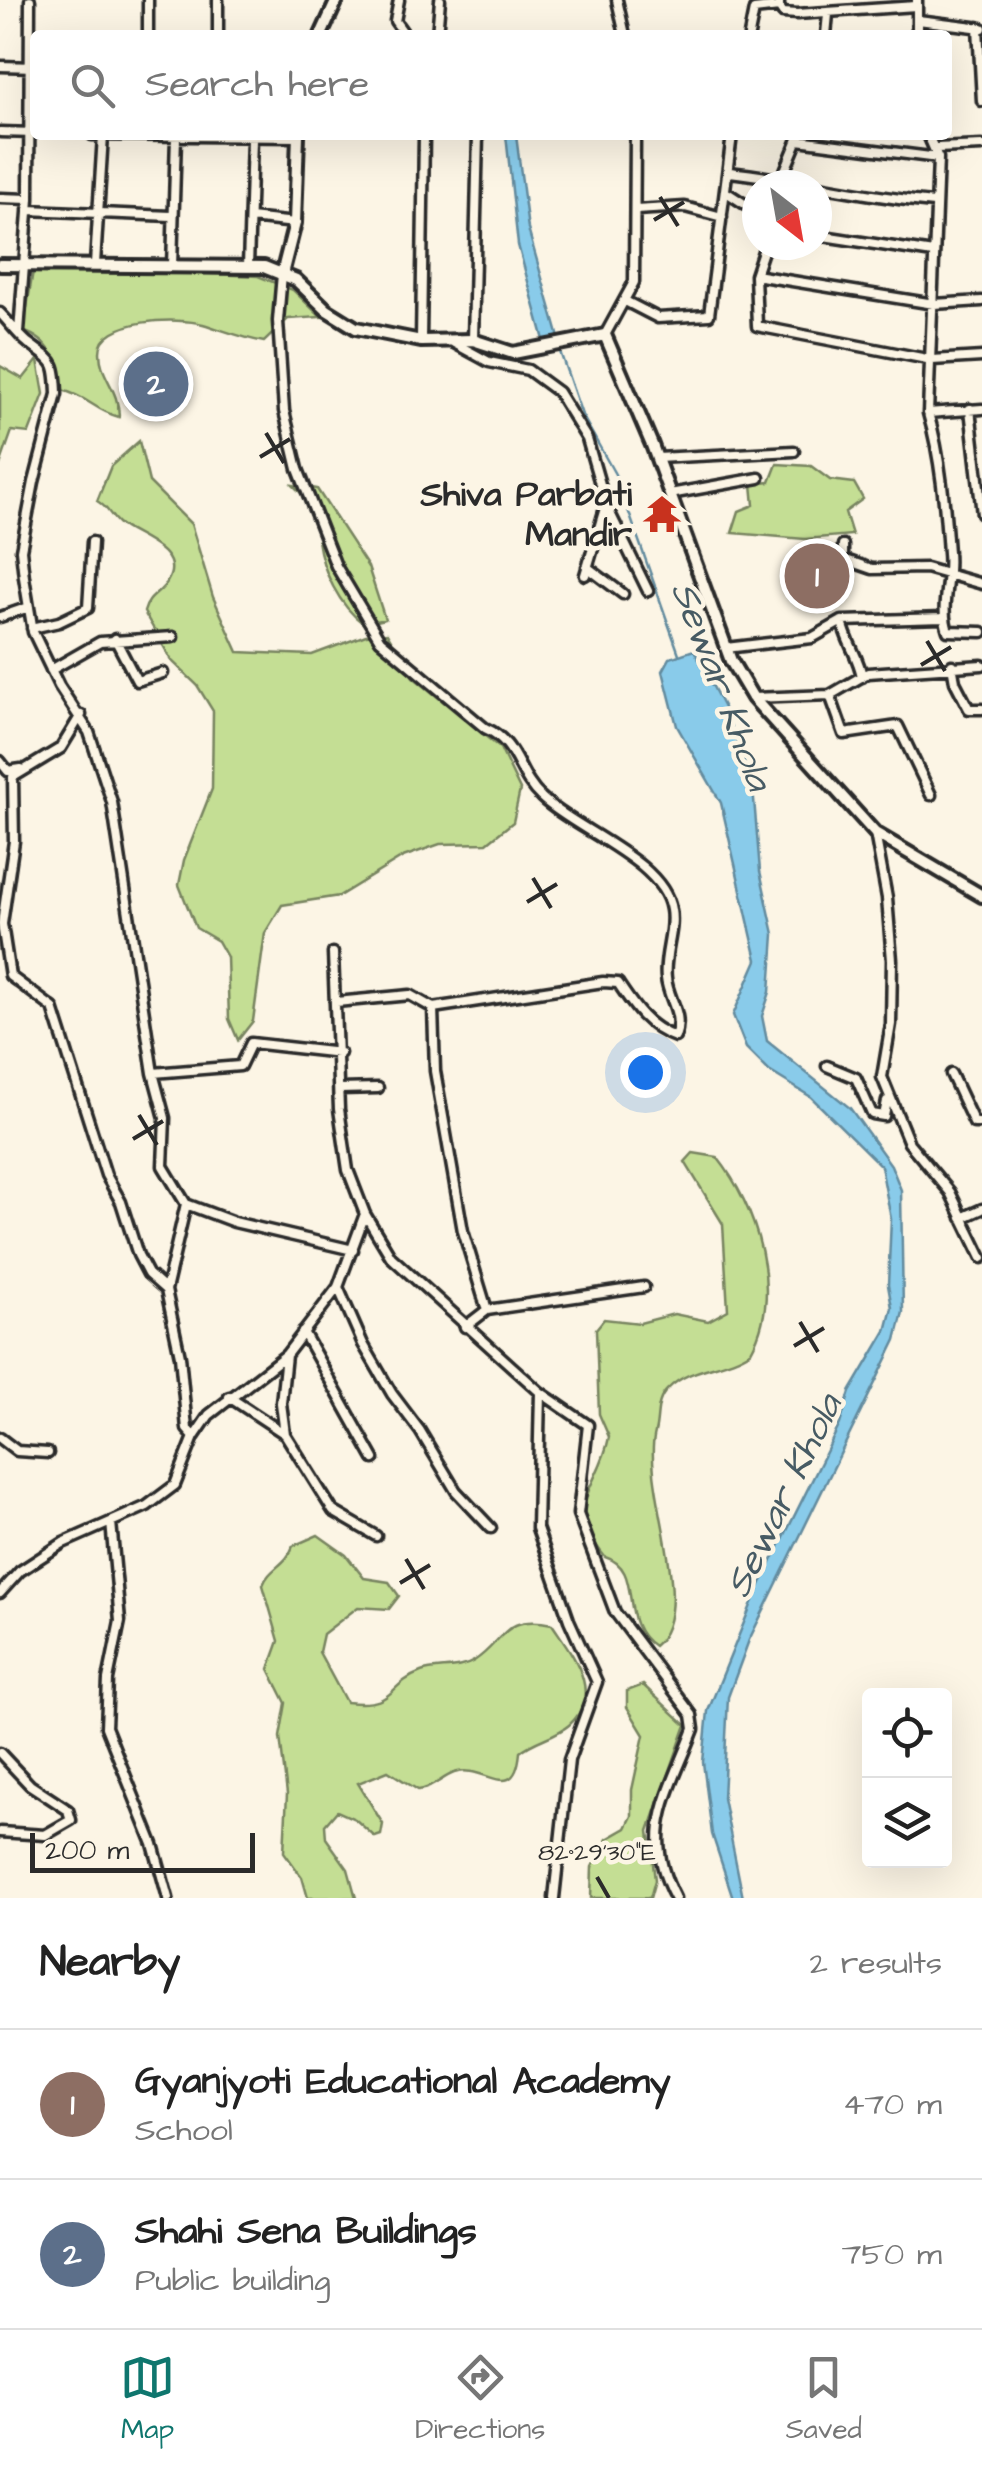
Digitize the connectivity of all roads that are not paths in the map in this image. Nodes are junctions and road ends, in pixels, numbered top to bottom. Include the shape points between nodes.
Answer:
1 (30, 0) edge
2 (148, 0) edge
3 (218, 0) edge
4 (337, 0) edge
5 (399, 0) edge
6 (440, 0) edge
7 (617, 0) edge
8 (917, 3) edge
9 (779, 4) edge
10 (828, 14) junction
11 (918, 20) junction
12 (980, 27) edge
13 (31, 30) edge
14 (148, 30) edge
15 (218, 30) edge
16 (324, 30) edge
17 (401, 30) edge
18 (437, 30) edge
19 (624, 30) edge
20 (749, 30) edge
21 (826, 30) edge
22 (917, 30) edge
23 (0, 66) edge
24 (30, 67) edge
25 (982, 101) edge
26 (0, 132) edge
27 (30, 133) edge
28 (33, 140) edge
29 (103, 140) edge
30 (176, 140) edge
31 (252, 140) edge
32 (298, 140) edge
33 (424, 140) edge
34 (478, 140) edge
35 (635, 140) edge
36 (732, 140) edge
37 (797, 140) edge
38 (817, 140) edge
39 (931, 140) edge
40 (982, 146) edge
41 (938, 153) junction
42 (785, 170) edge
43 (730, 172) junction
44 (742, 174) edge
45 (832, 190) edge
46 (726, 192) junction
47 (0, 198) edge
48 (29, 198) junction
49 (742, 202) edge
50 (934, 203) junction
51 (28, 210) junction
52 (101, 210) junction
53 (636, 210) junction
54 (171, 216) junction
55 (722, 217) junction
56 (250, 218) junction
57 (295, 224) junction
58 (832, 237) edge
59 (932, 254) junction
60 (760, 260) edge
61 (24, 264) junction
62 (94, 264) junction
63 (0, 265) edge
64 (172, 266) junction
65 (248, 267) junction
66 (282, 274) junction
67 (754, 275) junction
68 (625, 300) junction
69 (982, 301) edge
70 (934, 304) junction
71 (0, 312) edge
72 (18, 332) junction
73 (605, 335) junction
74 (473, 340) junction
75 (421, 342) junction
76 (454, 344) junction
77 (982, 356) edge
78 (932, 360) junction
79 (970, 409) junction
80 (982, 409) edge
81 (928, 413) junction
82 (794, 450) dead end
83 (657, 458) junction
84 (759, 478) dead end
85 (670, 494) junction
86 (606, 505) junction
87 (982, 514) edge
88 (92, 542) dead end
89 (843, 545) dead end
90 (948, 575) junction
91 (982, 584) edge
92 (648, 591) dead end
93 (623, 594) dead end
94 (28, 607) junction
95 (0, 617) edge
96 (943, 618) junction
97 (842, 620) junction
98 (32, 628) junction
99 (982, 632) edge
100 (173, 638) dead end
101 (115, 639) junction
102 (726, 648) junction
103 (952, 665) junction
104 (982, 665) edge
105 (51, 670) junction
106 (163, 673) dead end
107 (862, 677) junction
108 (830, 696) junction
109 (754, 698) junction
110 (982, 709) edge
111 (81, 715) junction
112 (0, 761) edge
113 (21, 769) junction
114 (12, 786) junction
115 (0, 787) edge
116 (931, 795) dead end
117 (875, 833) junction
118 (982, 896) edge
119 (1, 925) edge
120 (333, 954) dead end
121 (336, 1002) junction
122 (433, 1008) junction
123 (340, 1052) junction
124 (827, 1066) dead end
125 (152, 1073) junction
126 (951, 1074) dead end
127 (378, 1088) dead end
128 (340, 1090) junction
129 (888, 1096) junction
130 (982, 1123) edge
131 (186, 1204) junction
132 (982, 1209) edge
133 (365, 1214) junction
134 (962, 1218) junction
135 (353, 1250) junction
136 (982, 1258) edge
137 (338, 1286) junction
138 (644, 1287) dead end
139 (166, 1290) junction
140 (487, 1310) junction
141 (465, 1327) junction
142 (303, 1332) junction
143 (286, 1355) junction
144 (540, 1392) junction
145 (229, 1397) junction
146 (285, 1434) junction
147 (194, 1437) junction
148 (0, 1438) edge
149 (48, 1453) dead end
150 (374, 1459) dead end
151 (112, 1522) junction
152 (492, 1528) dead end
153 (376, 1536) dead end
154 (0, 1593) edge
155 (0, 1753) edge
156 (0, 1832) edge
157 (168, 1898) edge
158 (554, 1898) edge
159 (675, 1898) edge

1 - 13 street
2 - 14 street
3 - 15 street
4 - 16 street
5 - 17 street via 395,21
6 - 18 street
7 - 19 street
8 - 10 street
8 - 11 street
9 - 10 street via 782,13
9 - 20 street via 754,10
10 - 21 street
11 - 12 street
11 - 22 street
12 - 25 street
23 - 24 street
26 - 27 street
28 - 48 street
29 - 52 street
30 - 54 street
31 - 56 street
32 - 57 street
33 - 75 street
34 - 74 street
35 - 53 street
36 - 43 street
37 - 42 street
38 - 41 street
39 - 41 street
40 - 41 street
41 - 50 street
43 - 44 street
43 - 46 street
45 - 50 street
46 - 49 street
46 - 55 street
47 - 48 street
48 - 51 street
50 - 59 street
51 - 52 street
51 - 61 street
52 - 54 street
52 - 62 street
53 - 55 street via 685,207
53 - 68 street via 634,282
54 - 64 street
55 - 68 street via 709,315 658,318
56 - 57 street
56 - 65 street
57 - 66 street
58 - 59 street
59 - 70 street
60 - 67 street
61 - 62 street
61 - 63 street
61 - 72 street
62 - 64 street
64 - 65 street
65 - 66 street
66 - 75 street via 356,328
66 - 122 street via 284,411 298,469 336,566 380,640 504,737 538,796 636,862 670,904 665,976 677,1008 674,1037 642,1019 618,983
67 - 70 street
67 - 78 street via 757,326
68 - 73 street
69 - 70 street
70 - 78 street
71 - 72 street
72 - 94 street via 52,359 58,394 22,550
73 - 74 street via 513,353
73 - 83 street
74 - 76 street
75 - 76 street
76 - 86 street via 489,362 528,370 558,392 591,448
77 - 78 street
78 - 81 street
79 - 80 street
79 - 81 street
79 - 87 street
81 - 90 street
82 - 83 street
83 - 85 street
84 - 85 street
85 - 102 street
86 - 92 street
86 - 93 street via 586,571
88 - 98 street via 88,608
89 - 90 street via 843,559 856,566
90 - 91 street
90 - 96 street
94 - 95 street
94 - 98 street
96 - 97 street
96 - 99 street via 948,631
97 - 102 street via 812,638
97 - 107 street
98 - 105 street
100 - 101 street
101 - 105 street
101 - 106 street via 137,681
102 - 109 street
103 - 104 street
103 - 107 street
103 - 110 street via 969,708
105 - 111 street
107 - 108 street
108 - 109 street
108 - 116 street via 844,734 898,726
109 - 117 street
111 - 113 street via 61,748
111 - 125 street via 112,802
112 - 113 street via 8,770
113 - 114 street
114 - 115 street
114 - 119 street via 14,841
117 - 118 street
117 - 129 street via 892,960 882,1077
119 - 139 street via 10,976 53,1008 138,1256
120 - 121 street
121 - 122 street via 410,995
121 - 123 street
122 - 140 street via 434,1071 464,1231
123 - 125 street via 251,1043 240,1066
123 - 128 street
124 - 129 street via 856,1078 868,1110 879,1117
125 - 131 street via 165,1118 163,1166
126 - 130 street via 974,1123
127 - 128 street
128 - 133 street via 348,1170
129 - 134 street via 909,1143 950,1192
131 - 135 street
131 - 139 street
132 - 134 street
133 - 135 street
133 - 141 street via 390,1256
134 - 136 street
135 - 137 street
137 - 142 street
137 - 152 street via 392,1394 456,1491
138 - 140 street
139 - 147 street via 187,1429
140 - 141 street
141 - 144 street
142 - 143 street
142 - 150 street
143 - 145 street
143 - 146 street
144 - 158 street via 537,1528 597,1682 569,1760
144 - 159 street via 588,1425 578,1514 615,1612 692,1715 694,1729 656,1832 660,1869
145 - 146 street
145 - 147 street
146 - 153 street via 333,1510
147 - 151 street via 174,1485
148 - 149 street via 17,1452
151 - 154 street via 62,1543
151 - 157 street via 120,1621 106,1728
155 - 156 street via 72,1820 45,1834

